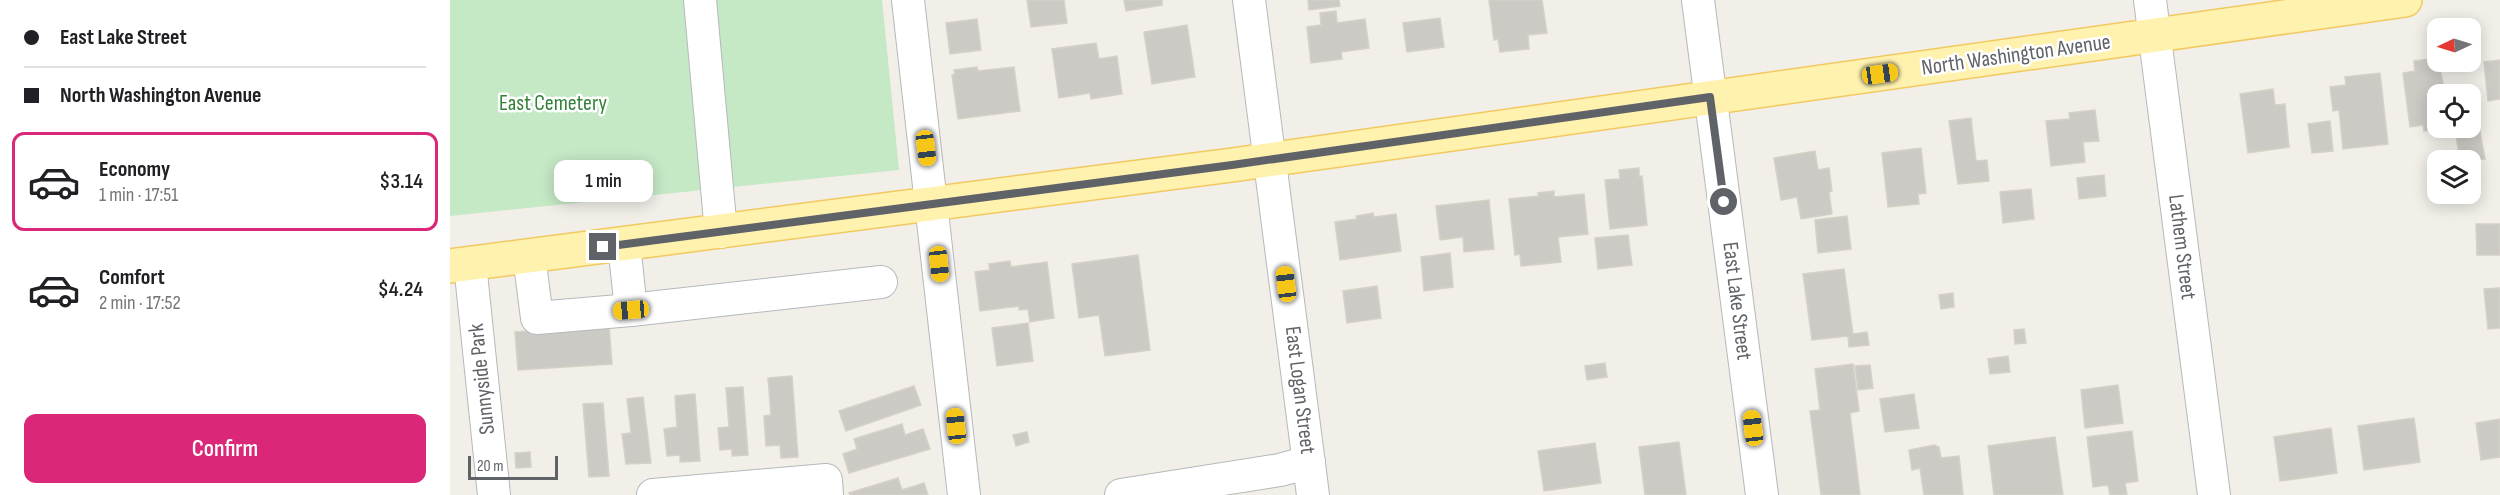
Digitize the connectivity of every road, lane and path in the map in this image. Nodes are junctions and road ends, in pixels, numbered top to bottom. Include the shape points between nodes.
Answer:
1 (908, 0) edge
2 (1248, 0) edge
3 (1698, 0) edge
4 (2150, 0) edge
5 (2387, 1) edge
6 (694, 6) edge
7 (2155, 36) junction
8 (1710, 97) junction
9 (1270, 160) junction
10 (932, 205) junction
11 (721, 232) junction
12 (624, 244) junction
13 (529, 256) junction
14 (460, 265) edge
15 (881, 282) dead end
16 (631, 310) junction
17 (1309, 462) junction
18 (494, 495) edge
19 (653, 495) edge
20 (827, 495) edge
21 (964, 495) edge
22 (1121, 495) edge
23 (1313, 495) edge
24 (1762, 495) edge
25 (2214, 495) edge

1 - 10 street
2 - 9 street, East Logan Street
3 - 8 street, East Lake Street
4 - 7 street, Lathem Street
5 - 7 main road, North Washington Avenue
6 - 11 street
7 - 8 main road, North Washington Avenue
7 - 25 street, Lathem Street
8 - 9 main road, North Washington Avenue
8 - 24 street, East Lake Street
9 - 10 main road, North Washington Avenue
9 - 17 street, East Logan Street
10 - 11 main road, North Washington Avenue
10 - 21 street
11 - 12 main road, North Washington Avenue
12 - 13 main road, North Washington Avenue
12 - 16 street
13 - 14 main road, North Washington Avenue
13 - 16 street via 537,318
14 - 18 street, Sunnyside Park
15 - 16 street
17 - 22 street
17 - 23 street, East Logan Street
19 - 20 street via 826,480

